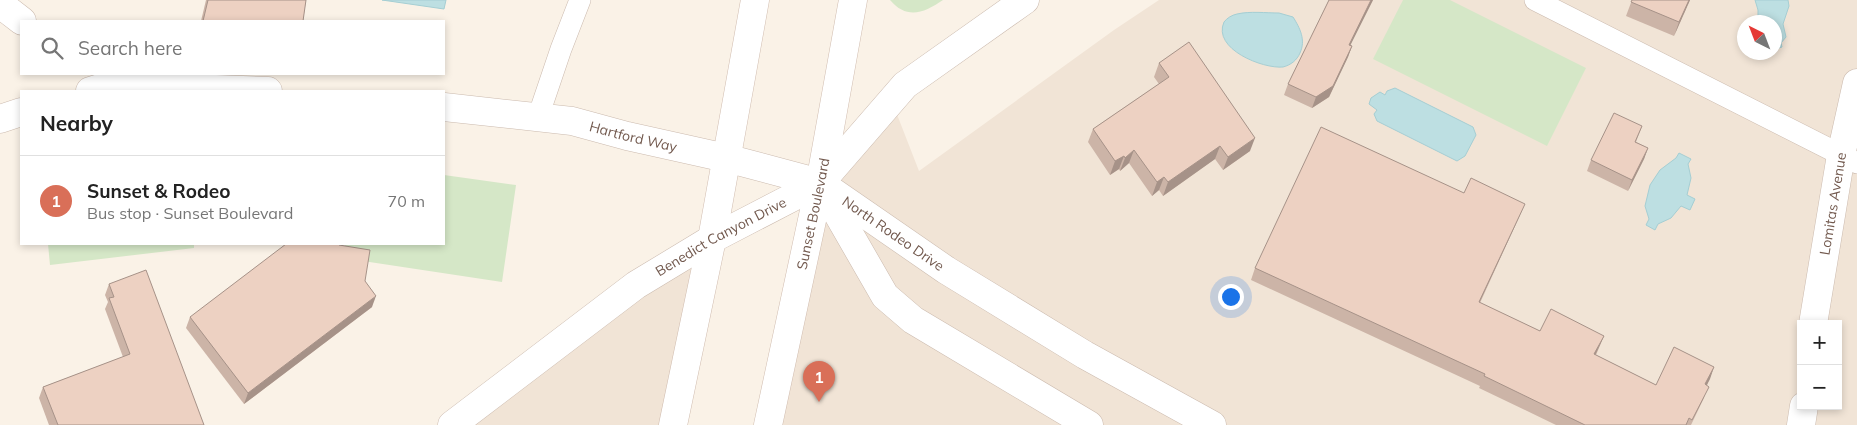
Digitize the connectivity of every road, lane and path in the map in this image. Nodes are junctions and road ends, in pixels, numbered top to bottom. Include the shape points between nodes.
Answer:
1 (580, 0) edge
2 (754, 0) edge
3 (853, 0) edge
4 (1025, 0) edge
5 (1535, 0) edge
6 (0, 4) edge
7 (21, 20) edge
8 (1857, 83) edge
9 (97, 84) edge
10 (244, 90) edge
11 (445, 107) edge
12 (20, 112) edge
13 (538, 117) junction
14 (0, 118) edge
15 (726, 158) junction
16 (1849, 159) edge
17 (820, 183) junction
18 (712, 239) junction
19 (1814, 320) edge
20 (1804, 410) edge
21 (452, 425) edge
22 (673, 425) edge
23 (768, 425) edge
24 (1090, 425) edge
25 (1212, 425) edge
26 (1802, 425) edge

1 - 13 lane
2 - 15 street
3 - 17 street, Sunset Boulevard
4 - 17 street, Benedict Canyon Drive via 905,85
5 - 16 lane
6 - 7 street
8 - 16 street, Lomitas Avenue
9 - 10 street
11 - 13 street, Hartford Way
12 - 14 street
13 - 15 street, Hartford Way via 572,121
15 - 17 street, Hartford Way
15 - 18 street
16 - 19 street, Lomitas Avenue
17 - 18 street, Benedict Canyon Drive
17 - 23 street, Sunset Boulevard
17 - 24 street, North Rodeo Drive via 885,296 913,320
17 - 25 street, North Rodeo Drive via 946,270 1086,355
18 - 21 street, Benedict Canyon Drive via 636,285
18 - 22 street
20 - 26 street

